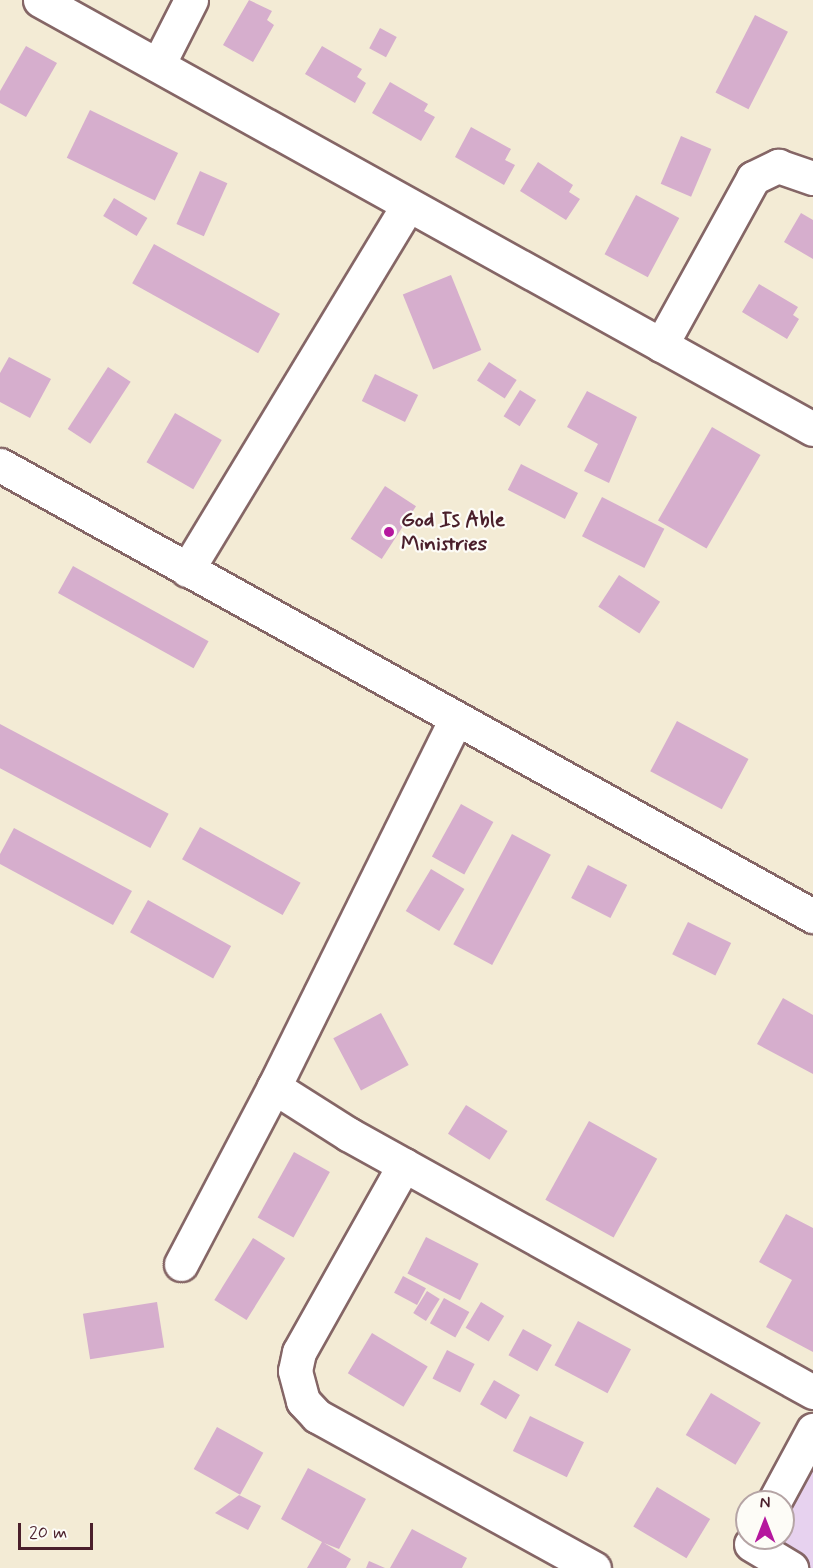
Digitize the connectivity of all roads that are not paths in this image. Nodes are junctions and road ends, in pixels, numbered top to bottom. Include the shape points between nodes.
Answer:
1 (40, 0) edge
2 (191, 0) edge
3 (158, 65) junction
4 (813, 178) edge
5 (407, 207) junction
6 (661, 345) junction
7 (813, 429) edge
8 (0, 465) edge
9 (187, 570) junction
10 (454, 720) junction
11 (813, 916) edge
12 (274, 1087) junction
13 (404, 1165) junction
14 (181, 1264) dead end
15 (813, 1392) edge
16 (813, 1430) edge
17 (780, 1490) edge
18 (748, 1550) edge
19 (594, 1568) edge
20 (791, 1568) edge

1 - 3 street
2 - 3 street
3 - 5 street
4 - 6 street via 778,166 753,178
5 - 6 street
5 - 9 street
6 - 7 street
8 - 9 street
9 - 10 street
10 - 11 street
10 - 12 street
12 - 13 street
12 - 14 street
13 - 15 street
13 - 19 street via 299,1352 295,1371 303,1401 317,1416
16 - 17 street
18 - 20 street

